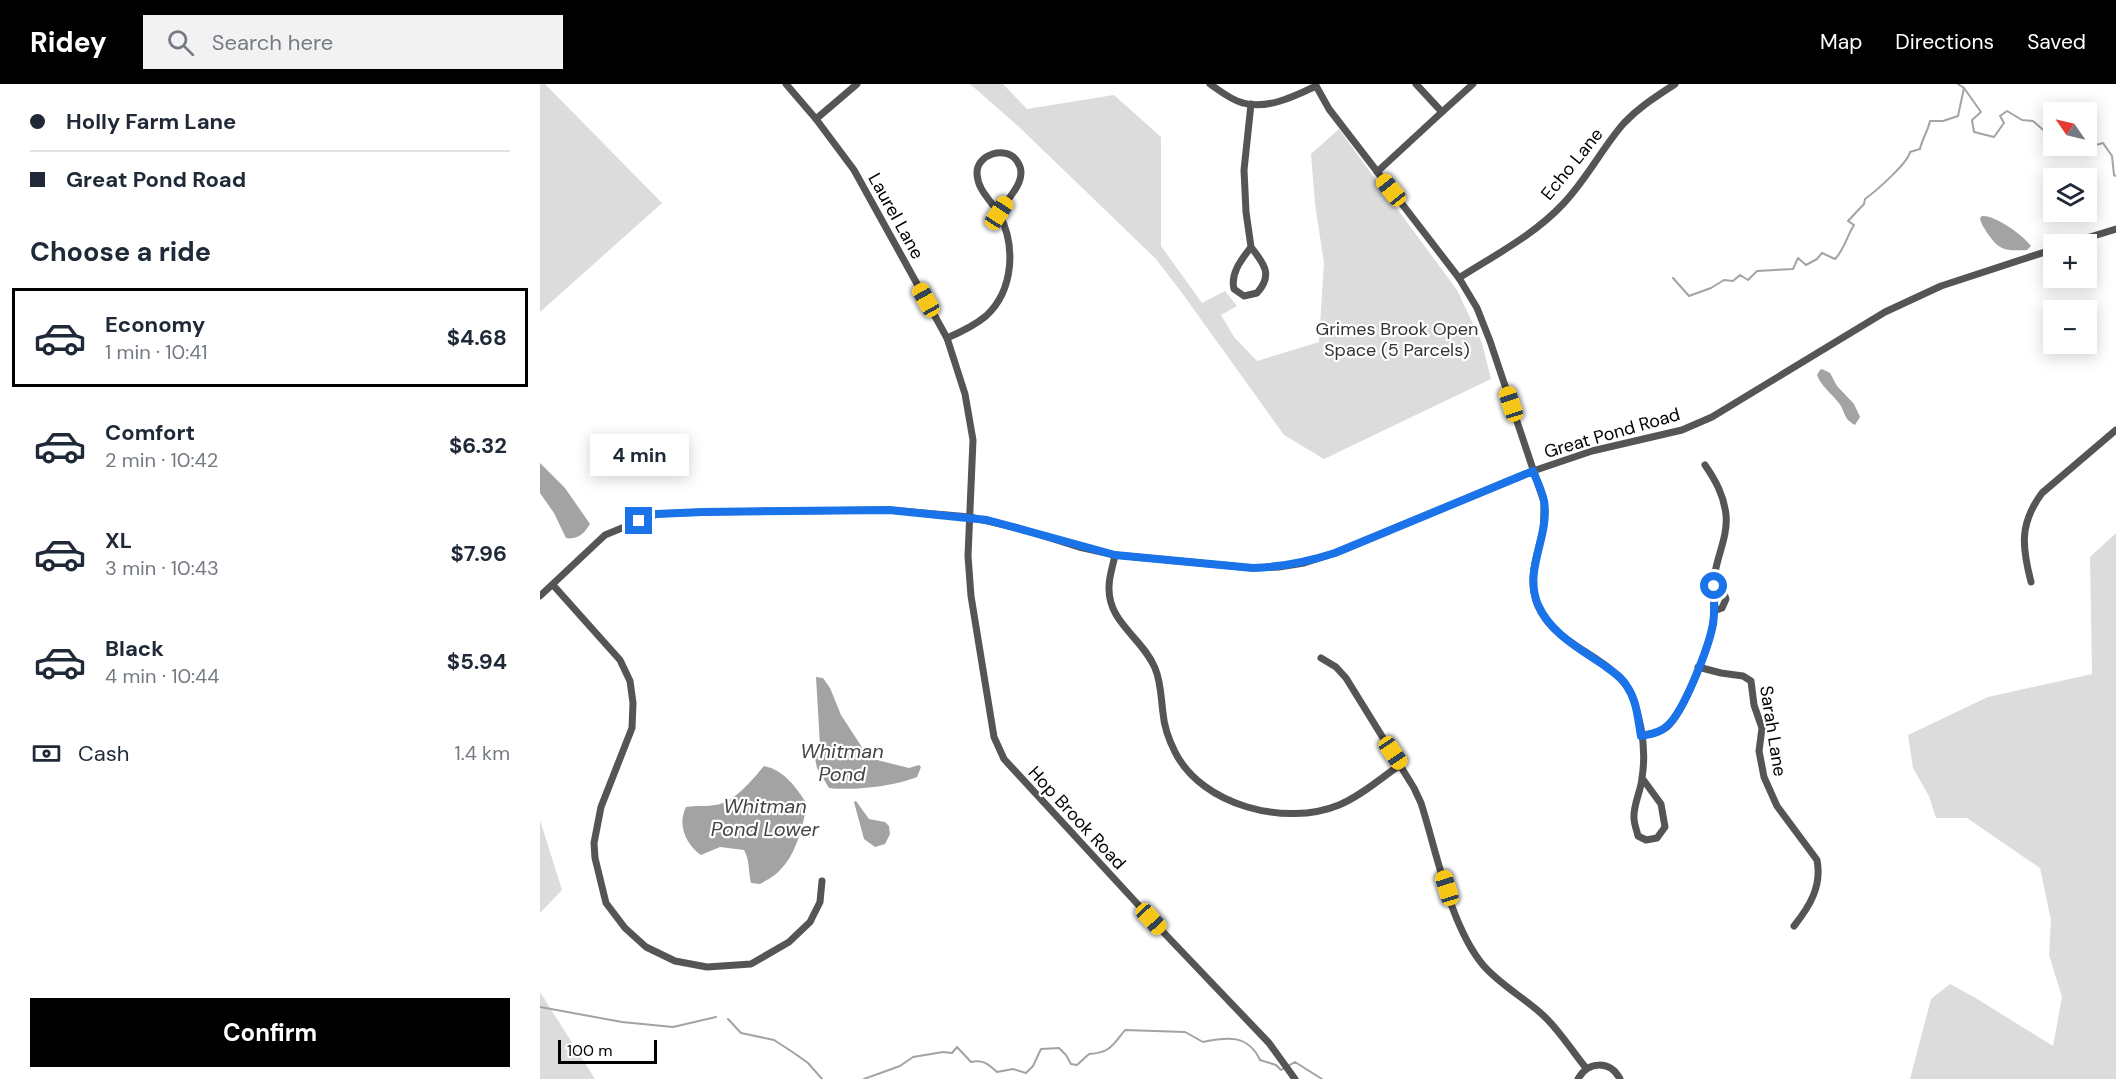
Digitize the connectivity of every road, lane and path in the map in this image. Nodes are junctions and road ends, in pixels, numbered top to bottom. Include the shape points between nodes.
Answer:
1 (786, 84) edge
2 (857, 84) edge
3 (1210, 84) edge
4 (1416, 84) edge
5 (1473, 84) edge
6 (1675, 84) edge
7 (1316, 85) edge
8 (1251, 104) junction
9 (1442, 112) junction
10 (816, 120) junction
11 (1377, 172) junction
12 (999, 213) junction
13 (2116, 229) edge
14 (2097, 235) edge
15 (1251, 247) junction
16 (2043, 253) edge
17 (1459, 278) junction
18 (947, 338) junction
19 (2116, 430) edge
20 (1705, 465) dead end
21 (1533, 471) junction
22 (970, 517) junction
23 (1115, 555) junction
24 (2031, 582) dead end
25 (553, 585) junction
26 (1714, 585) junction
27 (540, 596) edge
28 (1714, 611) junction
29 (1321, 658) dead end
30 (1698, 667) junction
31 (1641, 736) junction
32 (1401, 765) junction
33 (1642, 778) junction
34 (822, 881) dead end
35 (1794, 926) dead end
36 (1586, 1068) junction
37 (1295, 1079) edge
38 (1578, 1079) edge
39 (1620, 1079) edge

1 - 10 street, Laurel Lane
2 - 10 street
3 - 8 street via 1227,96
4 - 9 street
5 - 9 street
6 - 17 street, Echo Lane via 1624,124 1562,206 1528,234
7 - 8 street via 1293,97
7 - 11 street via 1329,110
8 - 15 street via 1244,170
9 - 11 street
10 - 18 street, Laurel Lane via 860,181
11 - 17 street
12 - 12 street via 984,195 977,173 984,158 996,152 1014,158 1021,168 1021,179
12 - 18 street via 1011,247 1008,281 988,315 971,328
13 - 14 street
15 - 15 street via 1232,282 1234,289 1244,296 1257,293 1266,276 1266,269
16 - 21 street, Great Pond Road via 1941,286 1885,312 1712,417 1682,430 1592,451
17 - 21 street via 1490,341
18 - 22 street, Laurel Lane via 965,394 973,440
19 - 24 street via 2035,502 2024,527 2023,542
20 - 26 street via 1716,481 1726,516
21 - 23 street, Great Pond Road via 1304,563 1253,568
21 - 31 street via 1544,502 1543,530 1533,570 1538,605 1559,634 1621,678 1629,688
22 - 23 street, Great Pond Road
22 - 25 street, Great Pond Road via 889,510 656,514 605,535
22 - 37 street, Hop Brook Road via 971,596 994,737 1004,759 1262,1035
23 - 32 street via 1109,584 1113,611 1145,649 1156,670 1163,716 1174,752 1210,791 1254,809 1299,814 1339,805
25 - 27 street, Great Pond Road
25 - 34 street via 620,660 630,681 632,728 601,807 594,843 602,893 625,928 646,946 675,961 706,967 751,964 789,942 810,922 820,902
26 - 28 street
26 - 28 street via 1726,599 1722,608
28 - 30 street
29 - 32 street via 1346,678
30 - 31 street via 1674,719 1661,731
30 - 35 street, Sarah Lane via 1745,676 1752,684 1762,728 1759,751 1764,777 1777,806 1817,860 1819,870 1812,900
31 - 33 street via 1645,752
32 - 36 street via 1421,803 1454,913 1468,944 1495,977 1545,1018
33 - 33 street via 1634,818 1638,836 1646,840 1657,838 1665,827 1661,804
36 - 38 street
36 - 39 street via 1607,1066

